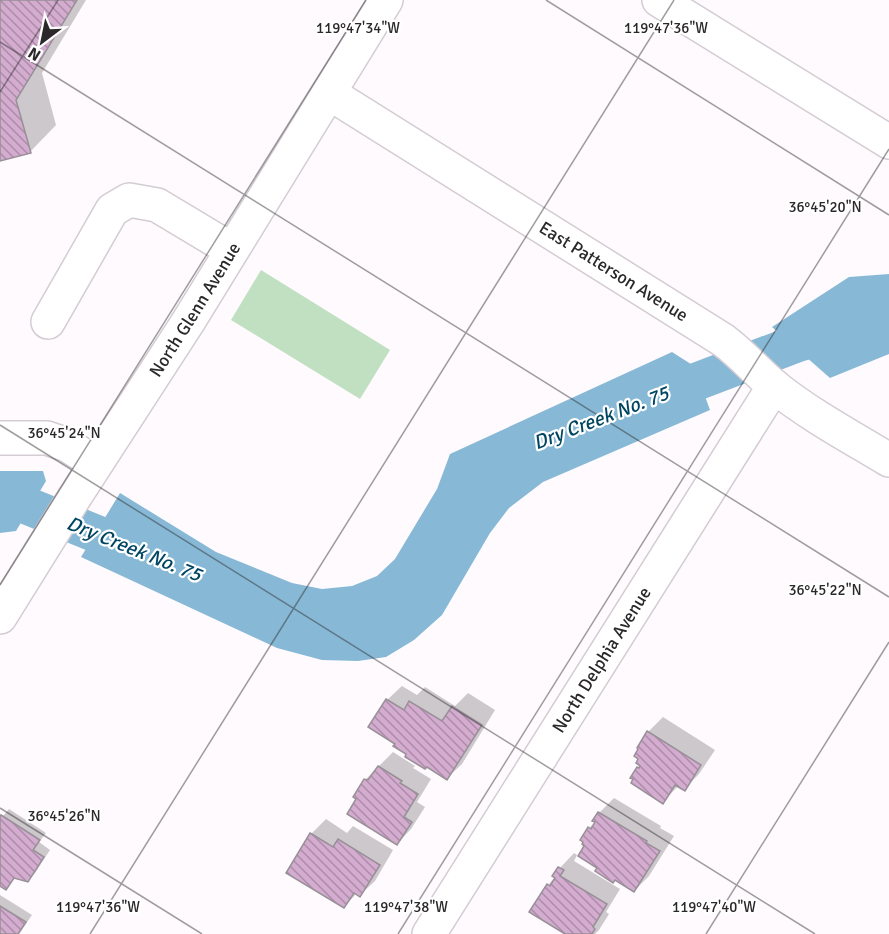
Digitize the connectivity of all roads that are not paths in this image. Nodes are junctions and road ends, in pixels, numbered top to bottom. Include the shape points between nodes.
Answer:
1 (386, 0) edge
2 (659, 0) edge
3 (328, 93) junction
4 (889, 142) edge
5 (232, 250) junction
6 (48, 322) dead end
7 (772, 384) junction
8 (0, 438) edge
9 (889, 460) edge
10 (96, 463) junction
11 (0, 617) edge
12 (429, 934) edge

1 - 3 street, North Glenn Avenue
2 - 4 street
3 - 5 street, North Glenn Avenue
3 - 7 street, East Patterson Avenue via 716,335
5 - 6 street via 157,205 129,200 112,210
5 - 10 street, North Glenn Avenue
7 - 9 street, East Patterson Avenue
7 - 12 street, North Delphia Avenue
8 - 10 street via 46,438 67,445
10 - 11 street, North Glenn Avenue

